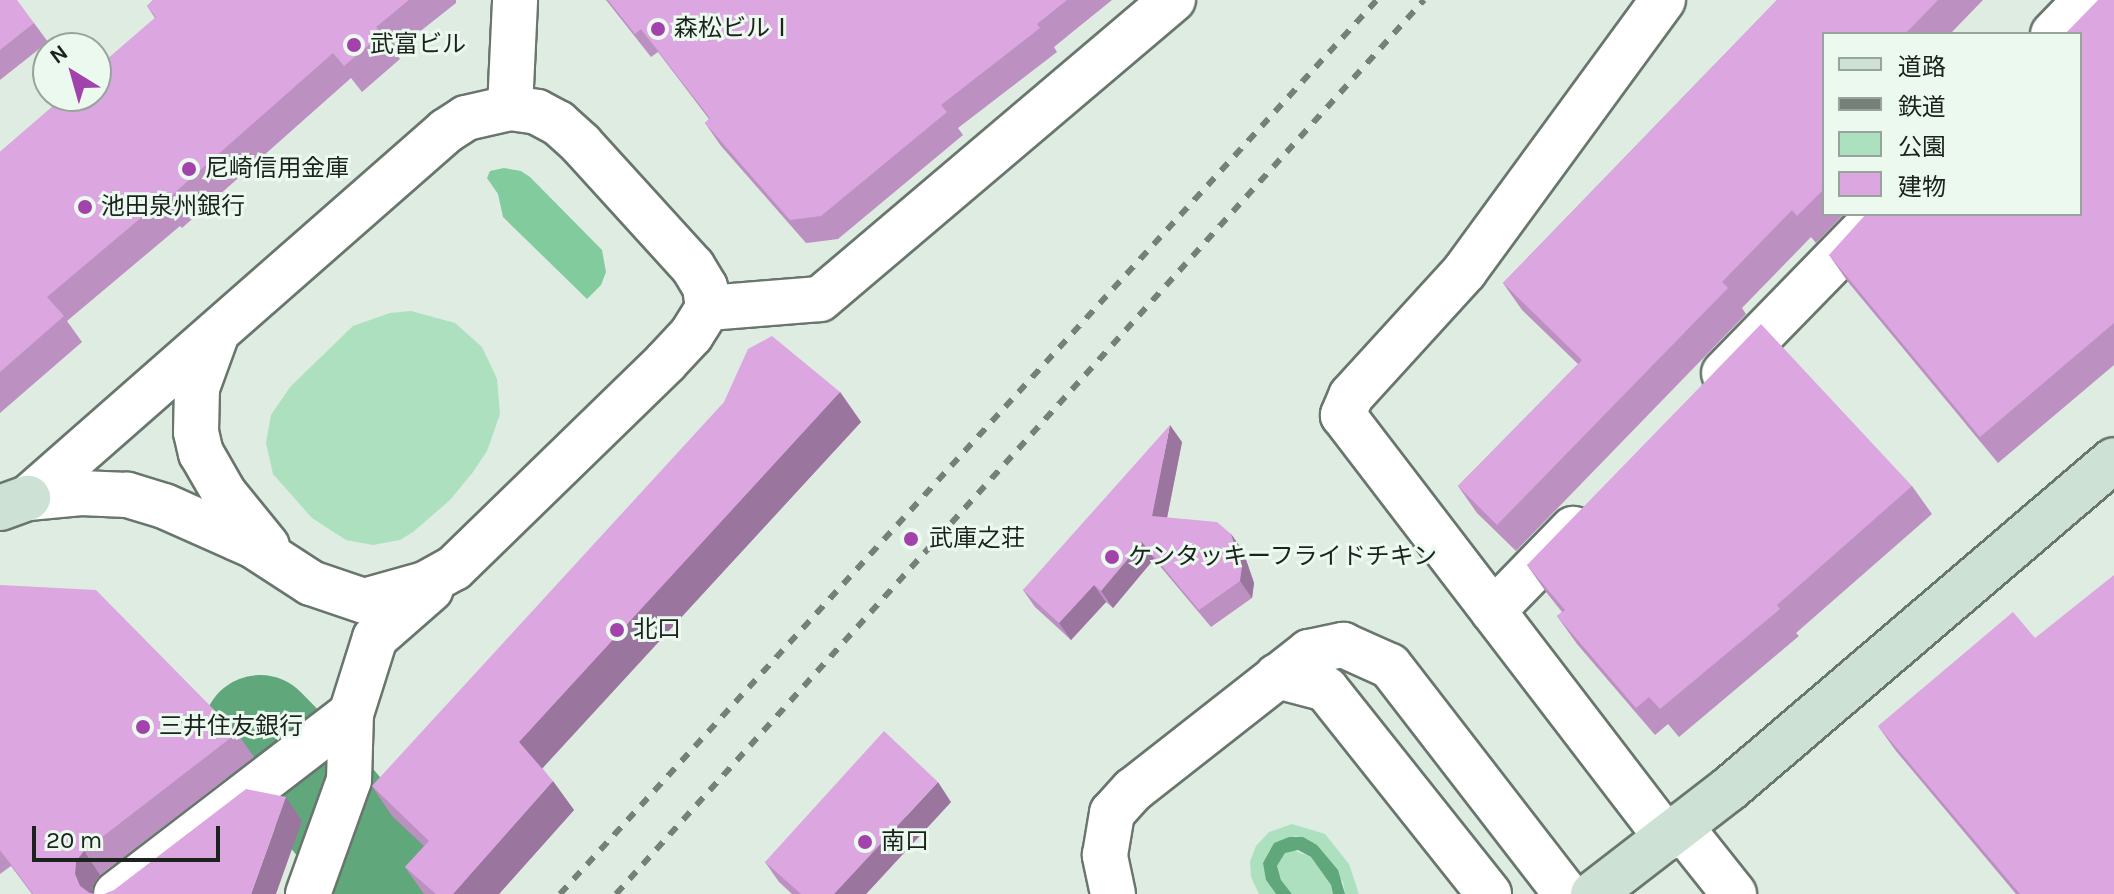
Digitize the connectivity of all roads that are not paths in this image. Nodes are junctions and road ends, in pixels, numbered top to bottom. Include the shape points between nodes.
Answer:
1 (515, 0) edge
2 (1173, 0) edge
3 (1663, 0) edge
4 (2086, 0) edge
5 (2055, 32) edge
6 (510, 108) junction
7 (1877, 216) edge
8 (708, 308) junction
9 (219, 329) junction
10 (1701, 397) edge
11 (2114, 460) edge
12 (1602, 498) edge
13 (14, 503) edge
14 (285, 565) junction
15 (454, 568) junction
16 (1493, 611) junction
17 (1277, 676) junction
18 (339, 723) junction
19 (1674, 832) junction
20 (116, 894) edge
21 (308, 894) edge
22 (1113, 894) edge
23 (1489, 894) edge
24 (1566, 894) edge
25 (1593, 894) edge
26 (1734, 894) edge

1 - 6 street
2 - 8 street via 820,299
3 - 16 street via 1465,271 1351,396 1343,415
4 - 5 street
6 - 8 street via 537,112 581,144 693,267 705,287
6 - 9 street via 466,118 446,131
7 - 10 street
8 - 15 street via 666,362
9 - 13 street
9 - 14 street via 197,388 201,453 250,529
11 - 19 street
12 - 16 street
13 - 14 street via 81,493 127,495 199,520
14 - 15 street via 311,583 364,601 425,584
15 - 18 street via 375,638
16 - 19 street
17 - 22 street via 1133,790 1112,813 1105,855
17 - 23 street via 1326,689
17 - 24 street via 1309,652 1343,645 1390,666
18 - 20 street
18 - 21 street via 349,780
19 - 25 street
19 - 26 street

